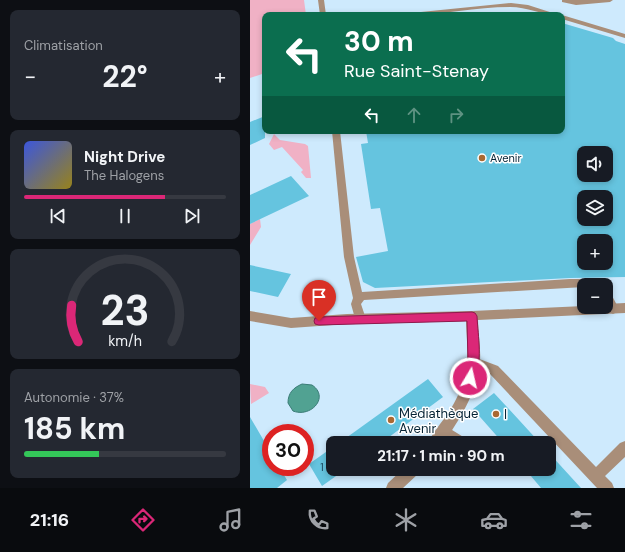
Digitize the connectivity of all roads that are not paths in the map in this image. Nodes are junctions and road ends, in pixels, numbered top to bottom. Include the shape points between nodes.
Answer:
1 (320, 0) edge
2 (610, 0) edge
3 (564, 1) dead end
4 (322, 12) edge
5 (441, 12) edge
6 (546, 12) edge
7 (565, 18) edge
8 (625, 36) edge
9 (336, 134) edge
10 (577, 283) edge
11 (358, 298) junction
12 (625, 308) edge
13 (613, 309) edge
14 (577, 311) edge
15 (250, 316) edge
16 (472, 316) junction
17 (360, 319) junction
18 (474, 362) junction
19 (444, 431) junction
20 (440, 436) edge
21 (451, 436) edge
22 (625, 448) edge
23 (406, 476) edge
24 (596, 476) junction
25 (393, 488) edge
26 (607, 488) edge

1 - 4 street
2 - 3 street via 576,3
5 - 6 street via 511,5
7 - 8 street
9 - 11 street via 349,256
10 - 11 street
11 - 17 street via 356,304
12 - 13 street
14 - 16 street
15 - 17 street via 291,323
16 - 17 street
16 - 18 street
18 - 19 street via 459,404
18 - 24 street via 494,370
19 - 20 street
19 - 21 street
22 - 24 street
23 - 25 street
24 - 26 street

